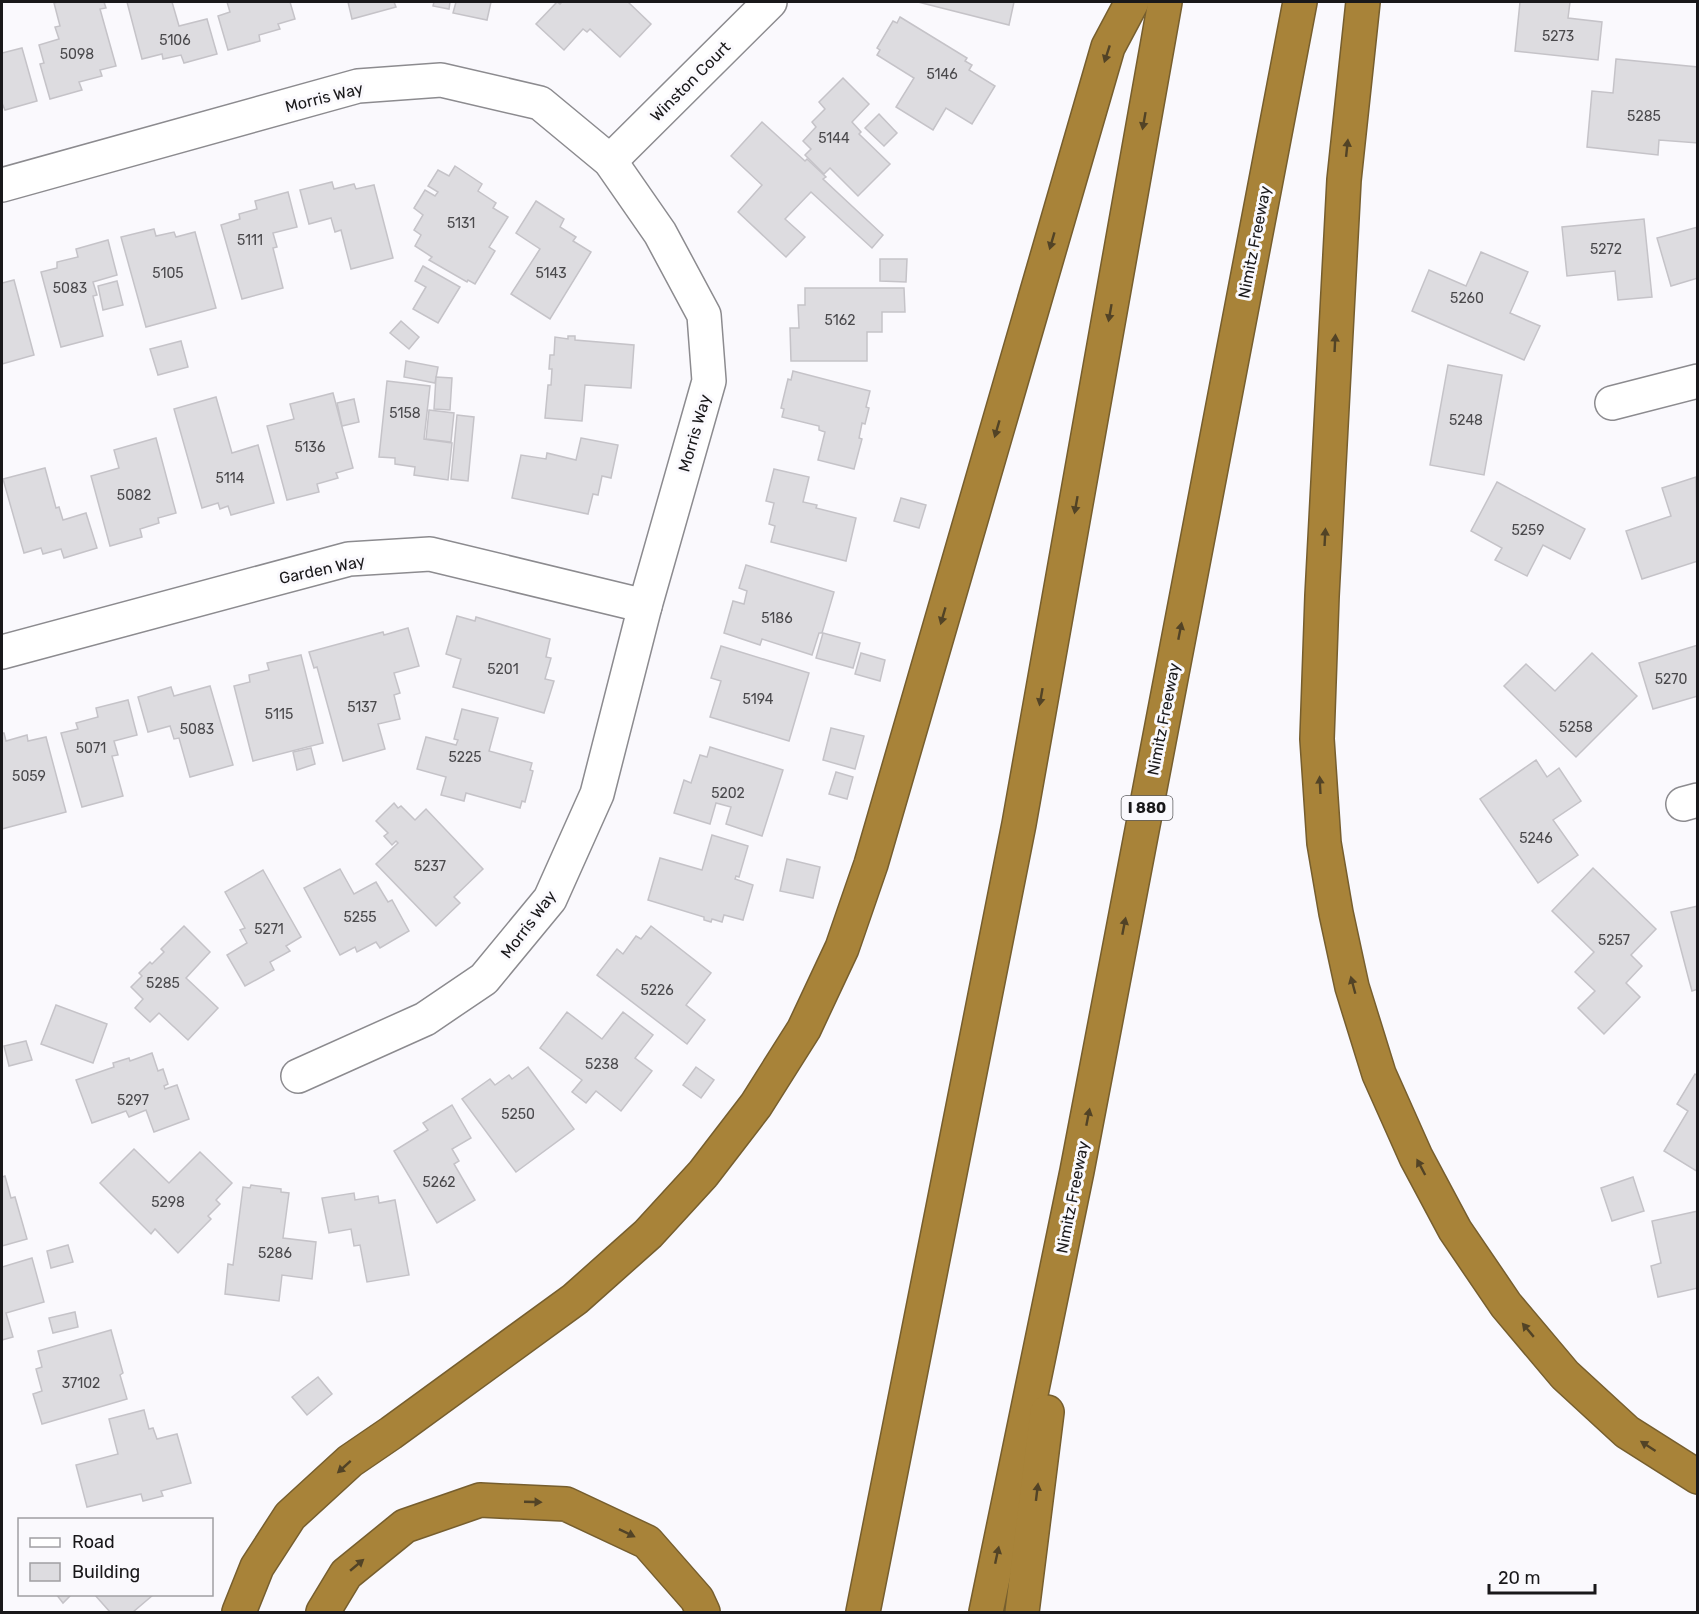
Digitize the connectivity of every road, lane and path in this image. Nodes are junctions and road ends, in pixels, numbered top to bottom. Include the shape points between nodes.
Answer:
1 (770, 2) edge
2 (1132, 2) edge
3 (1165, 2) edge
4 (1300, 2) edge
5 (1363, 2) edge
6 (610, 161) junction
7 (2, 185) edge
8 (1698, 381) edge
9 (1612, 403) dead end
10 (645, 606) junction
11 (2, 652) edge
12 (298, 1076) dead end
13 (1077, 1171) junction
14 (1698, 1477) edge
15 (238, 1612) edge
16 (323, 1612) edge
17 (703, 1612) edge
18 (863, 1612) edge
19 (986, 1612) edge
20 (1022, 1612) edge

1 - 6 street, Winston Court
2 -> 15 highway via 1108,47 871,864 842,948 804,1029 756,1105 703,1174 648,1234 575,1299 350,1461 290,1516 257,1567
3 -> 18 highway via 1019,824
13 -> 4 highway, Nimitz Freeway / I 880
14 -> 5 highway via 1627,1432 1565,1375 1506,1305 1455,1230 1416,1157 1379,1074 1345,955 1324,843 1317,739 1344,180
6 - 7 street, Morris Way via 540,103 441,80 358,86
6 - 10 street, Morris Way via 660,233 704,315 705,326 709,381
8 - 9 street
10 - 11 street, Garden Way via 430,554 395,556 349,560
10 - 12 street, Morris Way via 597,794 550,899 484,979 426,1019
19 -> 13 highway, Nimitz Freeway / I 880
20 -> 13 highway
16 -> 17 highway via 346,1574 405,1526 480,1500 566,1504 646,1542 697,1599

